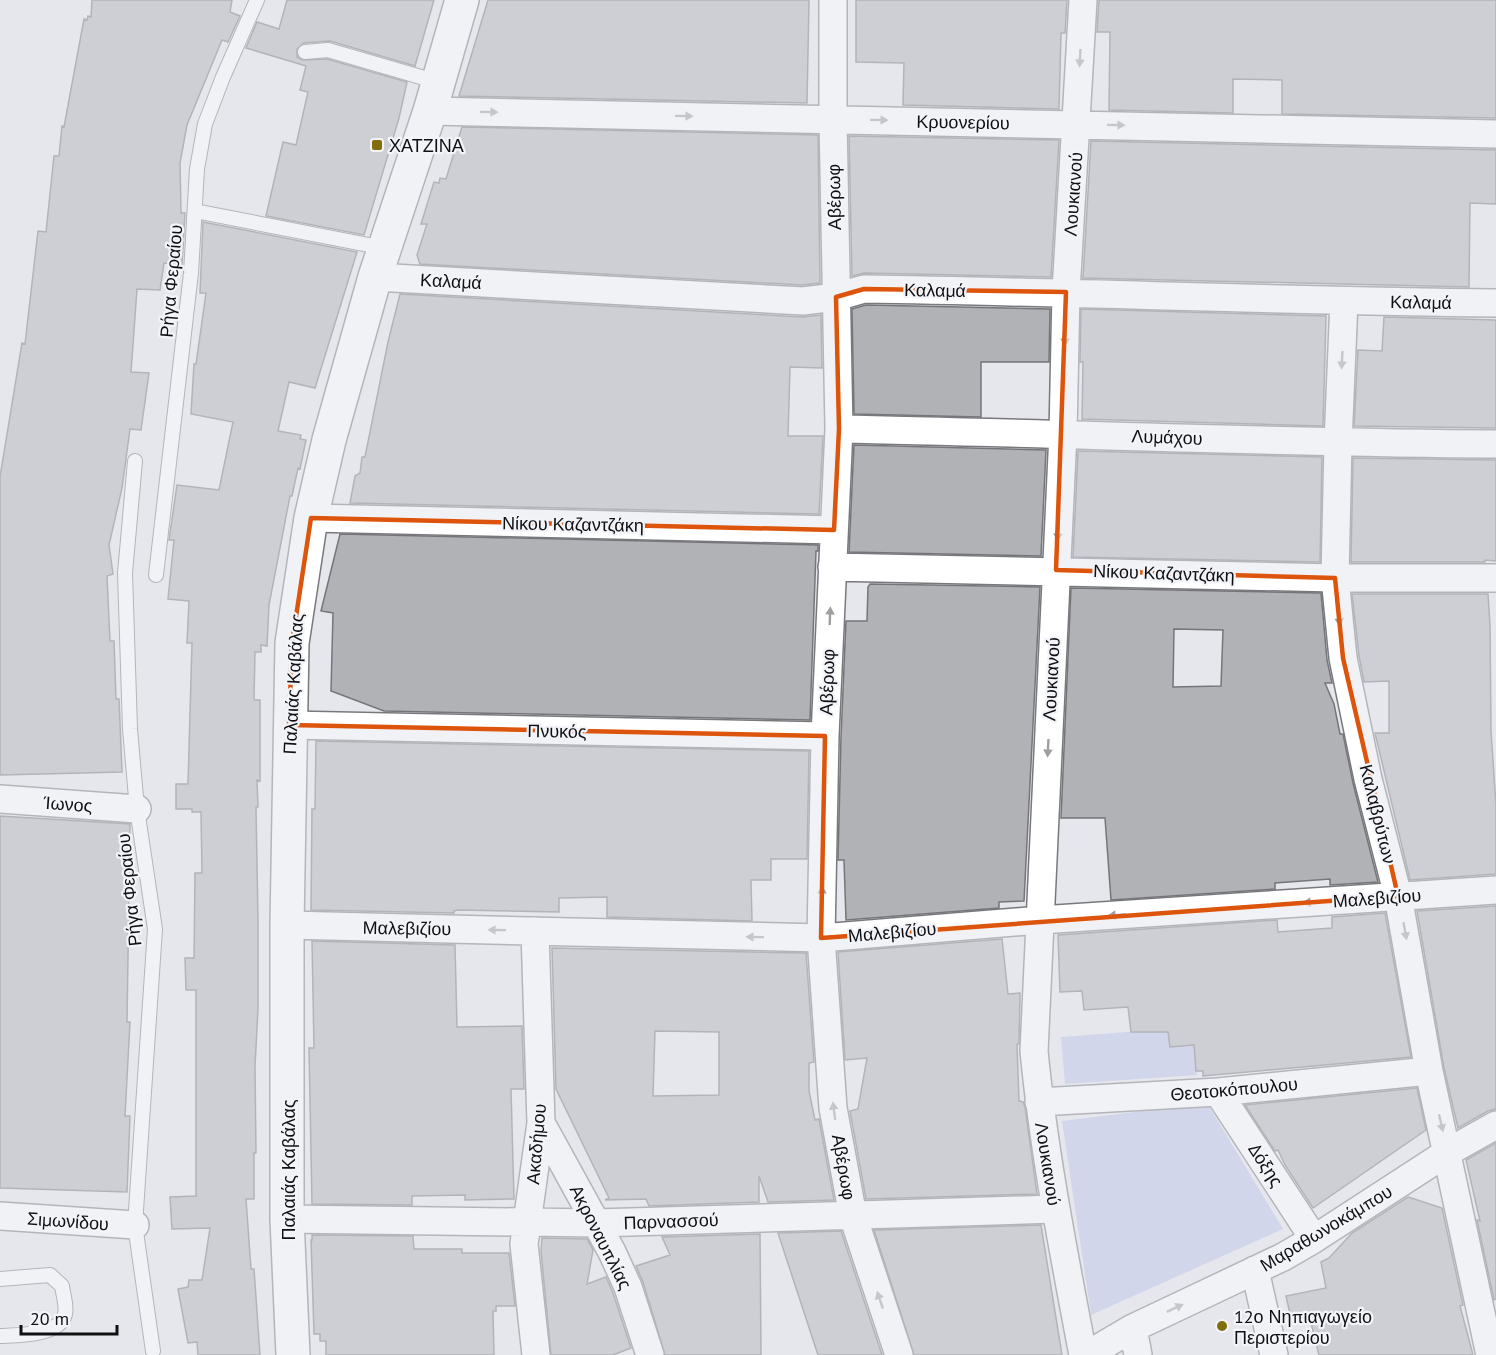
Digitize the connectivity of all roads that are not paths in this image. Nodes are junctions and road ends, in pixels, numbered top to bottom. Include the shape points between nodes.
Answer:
1 (257, 0) edge
2 (462, 0) edge
3 (833, 0) edge
4 (1083, 0) edge
5 (305, 52) dead end
6 (434, 97) junction
7 (833, 119) junction
8 (1077, 124) junction
9 (1496, 134) edge
10 (195, 211) junction
11 (380, 262) junction
12 (1066, 292) junction
13 (836, 297) junction
14 (1344, 301) junction
15 (1496, 303) edge
16 (839, 429) junction
17 (1063, 433) junction
18 (1338, 443) junction
19 (1496, 444) edge
20 (135, 461) dead end
21 (311, 518) junction
22 (834, 530) junction
23 (832, 567) junction
24 (1056, 570) junction
25 (156, 575) dead end
26 (1335, 578) junction
27 (1496, 578) edge
28 (289, 725) junction
29 (825, 736) junction
30 (0, 800) edge
31 (137, 809) junction
32 (1496, 890) edge
33 (1398, 896) junction
34 (1040, 920) junction
35 (287, 925) junction
36 (535, 931) junction
37 (821, 938) junction
38 (1430, 1071) junction
39 (1218, 1092) junction
40 (1039, 1102) junction
41 (540, 1123) junction
42 (1496, 1125) edge
43 (1448, 1152) junction
44 (1055, 1209) junction
45 (0, 1216) edge
46 (853, 1216) junction
47 (287, 1219) junction
48 (527, 1223) junction
49 (597, 1223) junction
50 (135, 1225) junction
51 (1314, 1239) junction
52 (1255, 1270) junction
53 (0, 1280) edge
54 (1133, 1328) junction
55 (0, 1336) edge
56 (153, 1351) dead end
57 (293, 1355) edge
58 (536, 1355) edge
59 (650, 1355) edge
60 (899, 1355) edge
61 (1085, 1355) edge
62 (1138, 1355) edge
63 (1274, 1355) edge
64 (1490, 1355) edge

1 - 10 lane, Ρήγα Φεραίου via 206,124 197,169
2 - 6 street, Παλαιάς Καβάλας
3 - 7 street, Αβέρωφ
4 -> 8 street, Λουκιανού
5 - 6 lane via 328,50
6 -> 7 street, Κρυονερίου
6 - 11 street, Παλαιάς Καβάλας
7 -> 8 street, Κρυονερίου
7 - 13 street, Αβέρωφ
8 -> 9 street, Κρυονερίου
8 - 12 street, Λουκιανού
10 - 11 lane
10 - 25 lane, Ρήγα Φεραίου
11 - 13 street, Καλαμά via 803,301
11 - 21 street, Παλαιάς Καβάλας
12 - 13 street, Καλαμά via 864,289
12 - 14 street, Καλαμά
12 -> 17 street, Λουκιανού
13 - 16 street, Αβέρωφ
14 - 15 street, Καλαμά
14 -> 18 street, Καλαβρύτων
16 - 17 street, Λυμάχου
16 - 22 street, Αβέρωφ
17 - 18 street, Λυμάχου
17 -> 24 street, Λουκιανού
18 - 19 street, Λυμάχου
18 - 26 street, Καλαβρύτων
20 - 31 lane, Ρήγα Φεραίου via 125,573
21 - 22 street, Νίκου Καζαντζάκη
21 - 28 street, Παλαιάς Καβάλας via 292,643
22 - 23 street, Αβέρωφ
23 - 24 street, Νίκου Καζαντζάκη
29 -> 23 street, Αβέρωφ
24 - 26 street, Νίκου Καζαντζάκη
24 -> 34 street, Λουκιανού
26 - 27 street, Νίκου Καζαντζάκη
26 -> 33 street, Καλαβρύτων via 1343,658
28 - 29 street, Πνυκός
28 - 35 street, Παλαιάς Καβάλας
37 -> 29 street, Αβέρωφ
30 - 31 street, Ίωνος
31 - 50 lane, Ρήγα Φεραίου via 155,929
32 - 33 street, Μαλεβιζίου
33 -> 34 street, Μαλεβιζίου
33 -> 38 street, Καλαβρύτων
34 - 37 street, Μαλεβιζίου
34 - 40 street, Λουκιανού via 1034,1051
36 -> 35 street, Μαλεβιζίου
35 - 47 street, Παλαιάς Καβάλας
37 -> 36 street, Μαλεβιζίου
36 - 41 street, Ακαδήμου
46 -> 37 street, Αβέρωφ via 833,1108
38 - 39 street, Θεοτοκόπουλου
38 -> 43 street, Καλαβρύτων
39 - 40 street, Θεοτοκόπουλου
39 - 51 street, Δόξης
40 - 44 street, Λουκιανού
41 - 48 street, Ακαδήμου
41 - 49 street, Ακροναυπλίας
42 - 43 street, Μαραθωνοκάμπου
43 - 51 street, Μαραθωνοκάμπου
43 - 64 street, Καλαβρύτων
44 - 46 street, Παρνασσού
44 - 61 street, Λουκιανού
45 - 50 street, Σιμωνίδου
46 - 49 street, Παρνασσού
60 -> 46 street, Αβέρωφ
47 - 48 street, Παρνασσού
47 - 57 street, Παλαιάς Καβάλας
48 - 49 street, Παρνασσού
48 - 58 street, Ακαδήμου via 524,1244
49 - 59 street, Ακροναυπλίας via 628,1287
50 - 56 lane, Ρήγα Φεραίου
51 - 52 street, Μαραθωνοκάμπου
54 -> 52 street, Μαραθωνοκάμπου
52 - 63 street
53 - 55 lane via 50,1275 62,1286 66,1312 63,1319 41,1333
54 - 61 street, Μαραθωνοκάμπου
54 - 62 street

